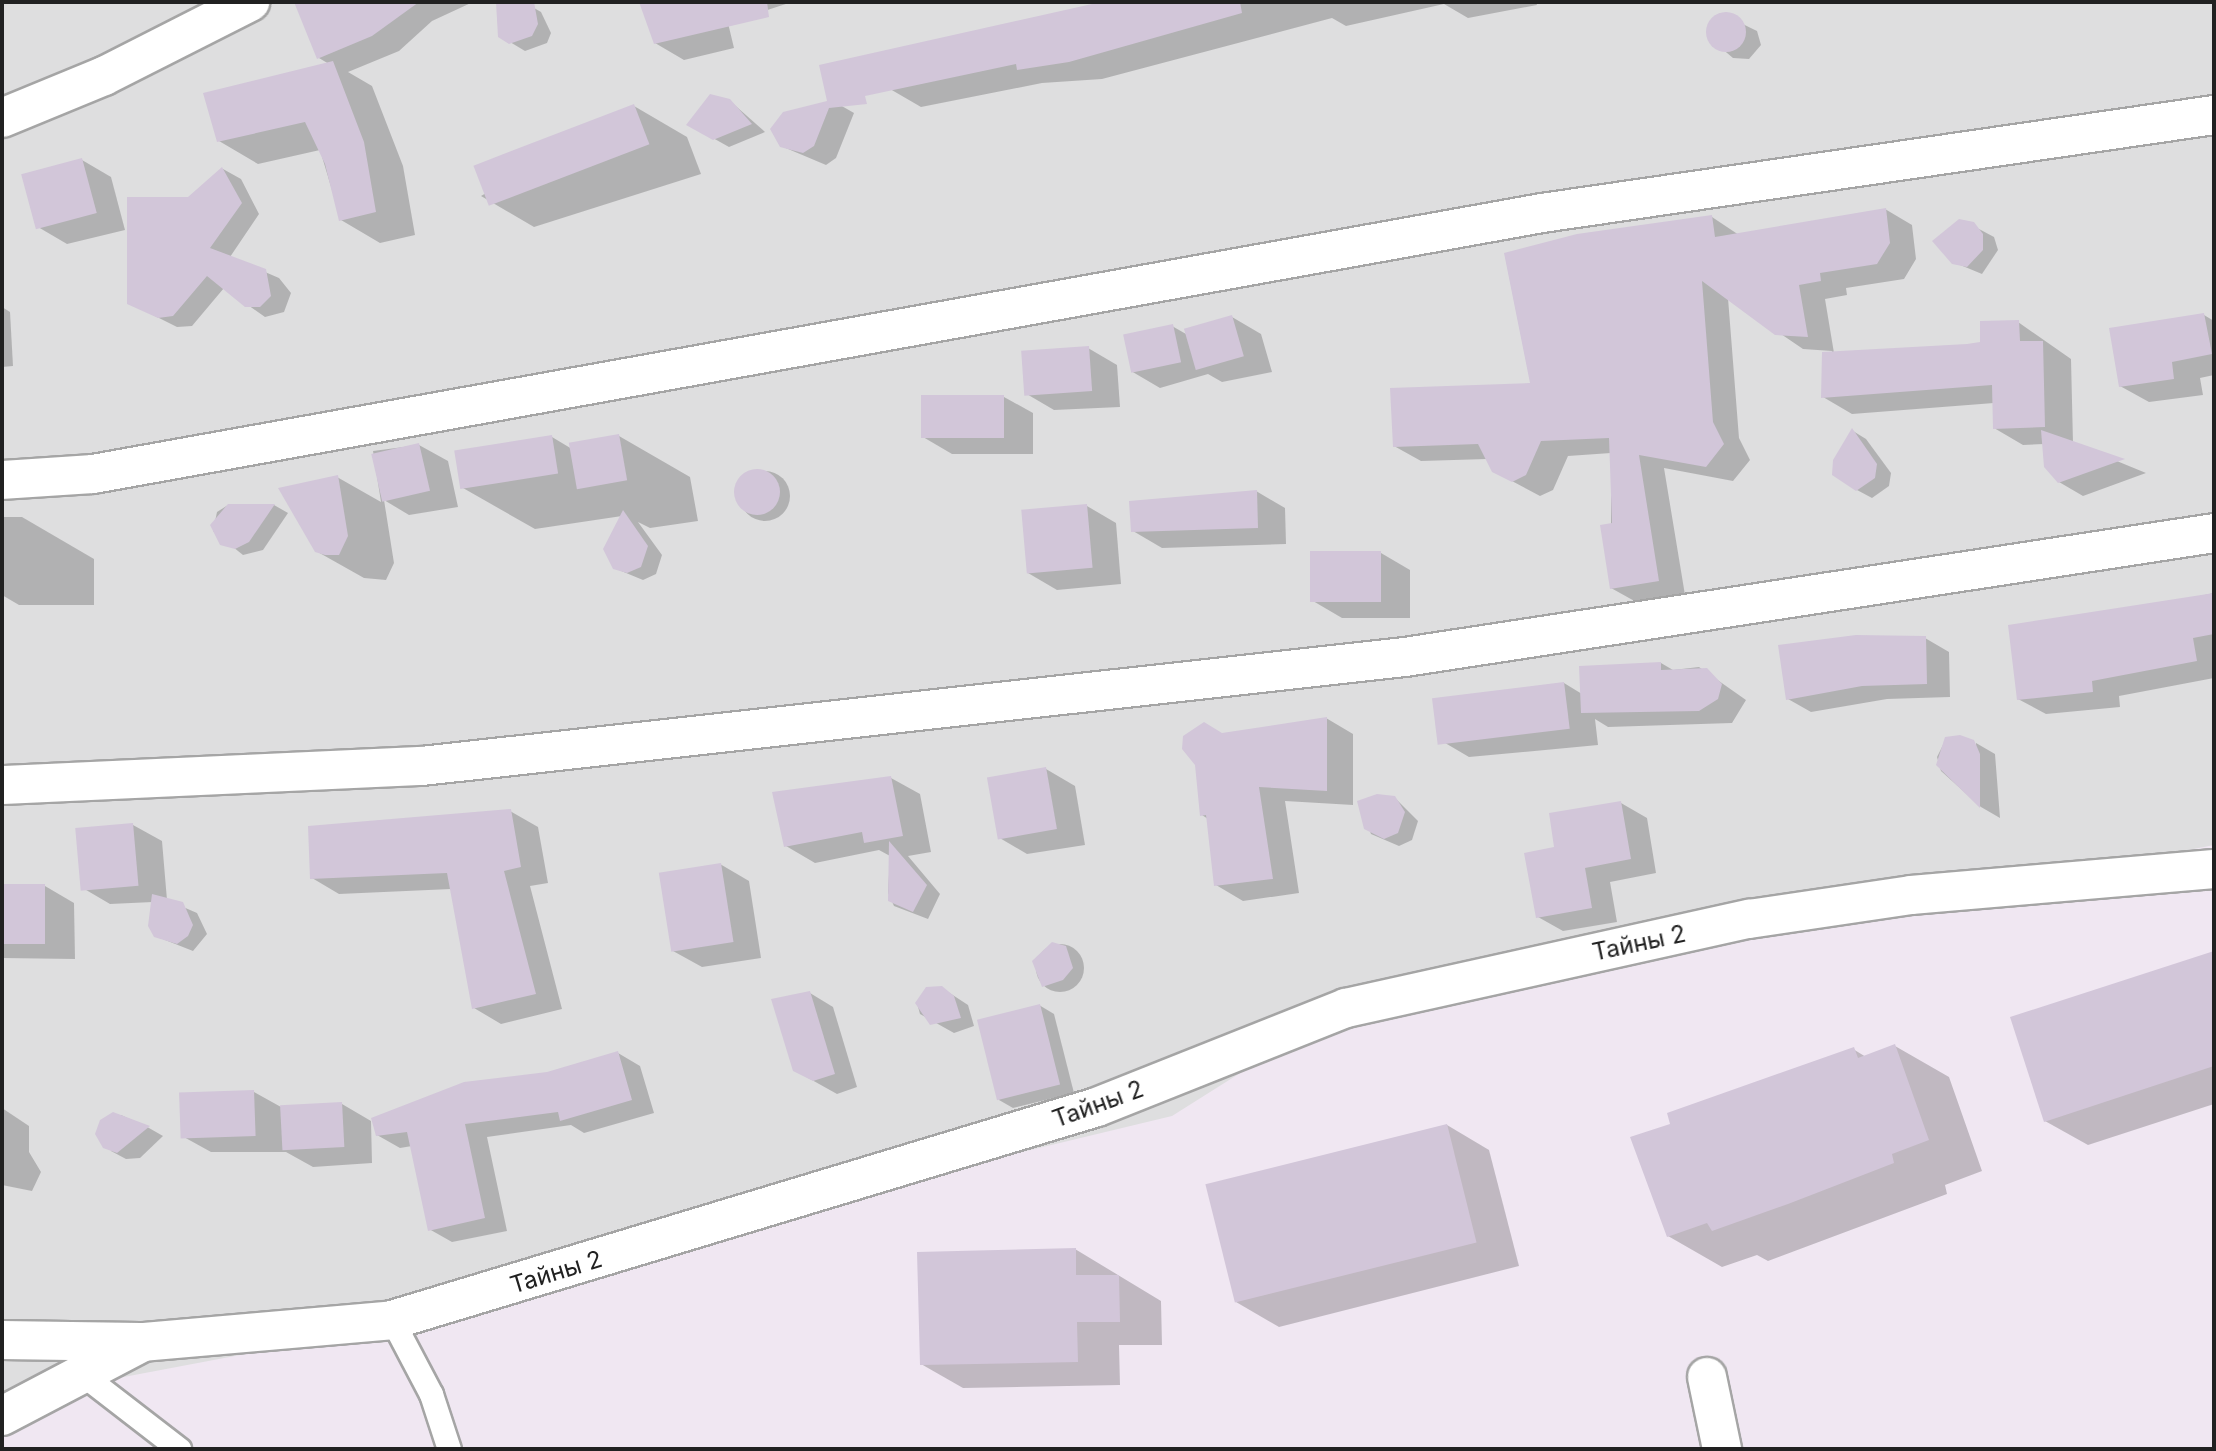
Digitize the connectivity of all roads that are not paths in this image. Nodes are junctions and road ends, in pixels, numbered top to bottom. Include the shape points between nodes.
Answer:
1 (250, 2) edge
2 (2214, 115) edge
3 (2, 118) edge
4 (2, 480) edge
5 (2214, 533) edge
6 (2, 785) edge
7 (2214, 869) edge
8 (392, 1320) junction
9 (2, 1340) edge
10 (144, 1342) junction
11 (82, 1374) junction
12 (1707, 1377) dead end
13 (2, 1416) edge
14 (179, 1449) edge
15 (449, 1449) edge
16 (1722, 1449) edge

1 - 3 street via 104,76
2 - 4 street via 1542,213 93,474
5 - 6 street via 1405,657 422,766
7 - 8 street, Тайны 2 via 1911,895 1749,919 1346,1008 1097,1107
8 - 10 street, Тайны 2
8 - 15 lane via 431,1394
9 - 10 street
10 - 11 street, Тайны 2
11 - 13 street, Тайны 2
11 - 14 lane
12 - 16 street

